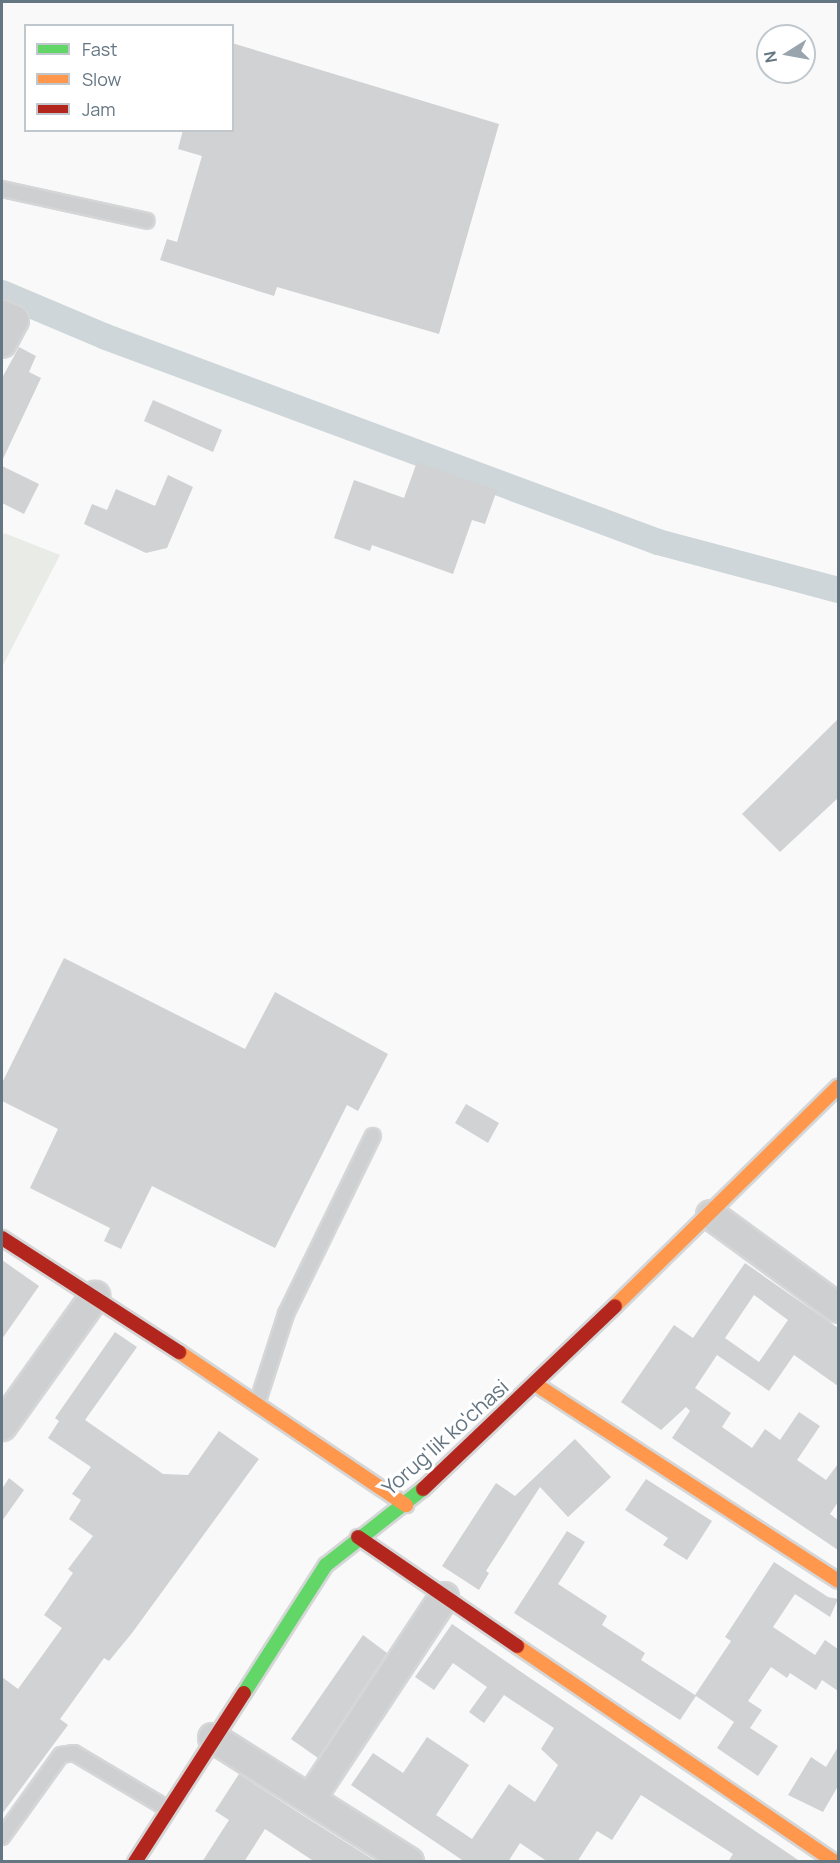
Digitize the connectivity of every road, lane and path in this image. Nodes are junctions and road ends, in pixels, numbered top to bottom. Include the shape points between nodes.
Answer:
1 (2, 189) edge
2 (147, 221) dead end
3 (2, 315) edge
4 (2, 343) edge
5 (838, 1087) edge
6 (373, 1136) dead end
7 (711, 1215) junction
8 (2, 1238) edge
9 (95, 1296) junction
10 (838, 1308) edge
11 (535, 1384) junction
12 (256, 1404) junction
13 (2, 1426) edge
14 (406, 1505) junction
15 (358, 1537) junction
16 (838, 1581) edge
17 (444, 1597) junction
18 (213, 1738) junction
19 (311, 1798) junction
20 (168, 1809) junction
21 (2, 1837) edge
22 (135, 1862) edge
23 (409, 1862) edge
24 (835, 1862) edge

1 - 2 lane
3 - 4 street via 14,320
5 - 7 street, Yorug'lik ko'chasi
6 - 12 lane via 286,1314
7 - 10 street
7 - 11 street, Yorug'lik ko'chasi
8 - 9 street
9 - 12 street
9 - 13 street
11 - 14 street, Yorug'lik ko'chasi
11 - 16 street
12 - 14 street
14 - 15 street, Yorug'lik ko'chasi
15 - 17 street
15 - 18 street, Yorug'lik ko'chasi via 326,1565
17 - 19 street
17 - 24 street
18 - 19 street
18 - 20 street, Yorug'lik ko'chasi
19 - 23 street
20 - 21 lane via 74,1753 61,1755
20 - 22 street, Yorug'lik ko'chasi

